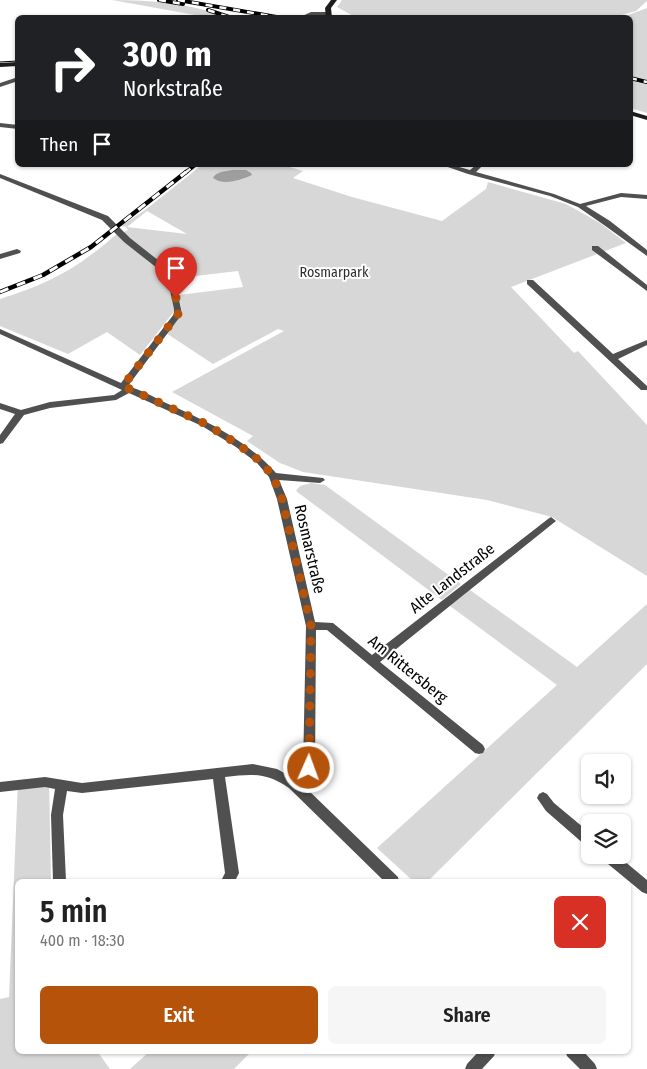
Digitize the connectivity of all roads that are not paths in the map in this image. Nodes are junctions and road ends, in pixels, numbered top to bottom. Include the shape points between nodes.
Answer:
1 (334, 0) edge
2 (328, 15) edge
3 (0, 64) edge
4 (15, 64) edge
5 (15, 80) edge
6 (0, 86) edge
7 (633, 114) edge
8 (647, 118) edge
9 (0, 126) edge
10 (15, 127) edge
11 (451, 167) edge
12 (478, 167) edge
13 (470, 173) junction
14 (0, 176) edge
15 (647, 198) edge
16 (580, 206) junction
17 (595, 248) dead end
18 (17, 251) dead end
19 (647, 254) edge
20 (0, 257) edge
21 (530, 282) dead end
22 (647, 289) edge
23 (0, 331) edge
24 (647, 342) edge
25 (612, 358) junction
26 (126, 388) junction
27 (644, 388) dead end
28 (0, 406) edge
29 (21, 413) junction
30 (0, 441) edge
31 (273, 476) junction
32 (320, 480) dead end
33 (551, 521) dead end
34 (311, 626) junction
35 (373, 661) junction
36 (479, 749) dead end
37 (218, 773) junction
38 (62, 785) junction
39 (0, 787) edge
40 (299, 789) junction
41 (544, 798) dead end
42 (581, 833) edge
43 (618, 864) edge
44 (59, 879) edge
45 (229, 879) edge
46 (391, 879) edge
47 (647, 888) edge
48 (486, 1054) edge
49 (575, 1054) edge
50 (472, 1069) edge
51 (590, 1069) edge

1 - 2 main road via 328,8
3 - 4 main road
5 - 6 street
7 - 8 main road
9 - 10 street
11 - 13 street
12 - 13 street
13 - 16 street
14 - 26 street via 102,216 171,277 178,314
15 - 16 street via 619,195
16 - 19 street via 607,222
17 - 22 street
18 - 20 street
21 - 25 street
23 - 26 street, Rosmarstraße
24 - 25 street
25 - 27 street
26 - 29 street via 116,397 50,405
26 - 31 street, Rosmarstraße via 206,424 260,461
28 - 29 street
29 - 30 street
31 - 32 street
31 - 34 street, Rosmarstraße via 282,499
33 - 35 street, Alte Landstraße
34 - 35 street, Am Rittersberg via 329,626
34 - 40 street, Rosmarstraße via 309,768
35 - 36 street, Am Rittersberg
37 - 38 street via 82,788
37 - 40 street via 270,770
37 - 45 street via 232,873
38 - 39 street via 45,782
38 - 44 street via 57,815
40 - 46 street
41 - 42 street
43 - 47 street
48 - 50 street
49 - 51 street

